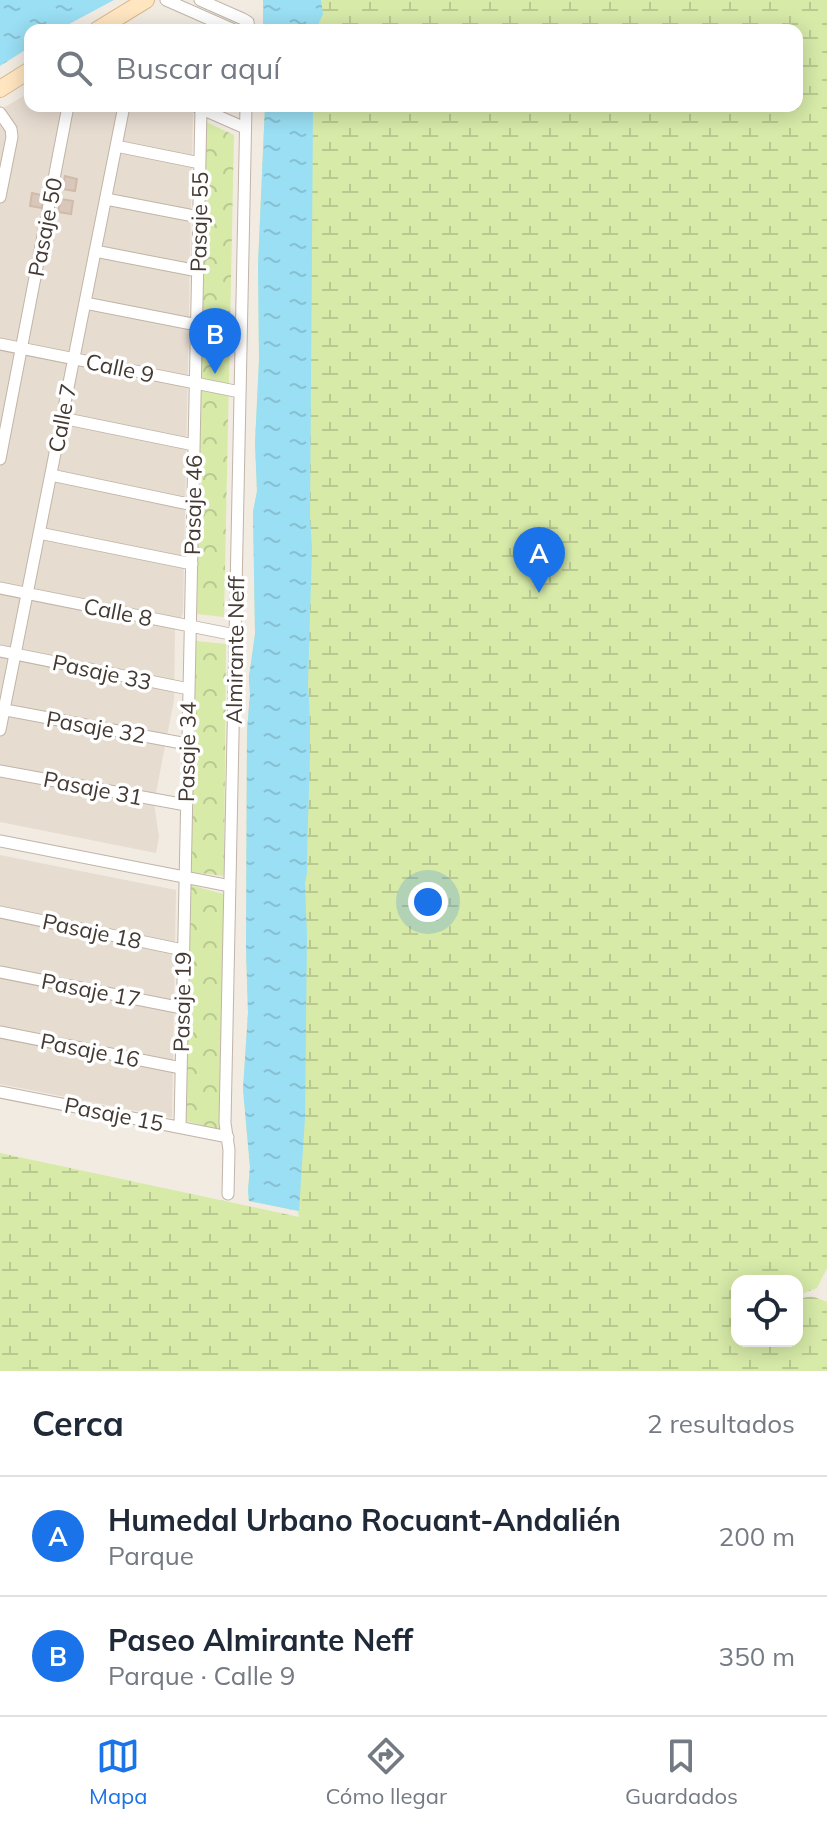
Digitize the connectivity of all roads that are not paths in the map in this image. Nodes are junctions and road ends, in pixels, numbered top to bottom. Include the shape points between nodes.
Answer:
1 (146, 0) edge
2 (166, 0) edge
3 (200, 0) edge
4 (110, 24) edge
5 (220, 24) edge
6 (248, 24) edge
7 (24, 74) edge
8 (0, 89) edge
9 (67, 112) edge
10 (123, 112) edge
11 (198, 112) edge
12 (209, 112) edge
13 (246, 112) edge
14 (0, 113) edge
15 (245, 128) junction
16 (116, 146) junction
17 (200, 163) junction
18 (0, 197) edge
19 (106, 199) junction
20 (199, 217) junction
21 (95, 251) junction
22 (198, 271) junction
23 (85, 303) junction
24 (197, 325) junction
25 (0, 344) edge
26 (22, 348) junction
27 (74, 359) junction
28 (196, 384) junction
29 (240, 392) junction
30 (62, 418) junction
31 (194, 445) junction
32 (0, 459) edge
33 (51, 475) junction
34 (193, 505) junction
35 (39, 533) junction
36 (192, 564) junction
37 (0, 588) edge
38 (27, 594) junction
39 (190, 626) junction
40 (235, 635) junction
41 (0, 651) edge
42 (15, 654) junction
43 (189, 689) junction
44 (2, 710) edge
45 (0, 730) edge
46 (187, 744) junction
47 (0, 771) edge
48 (186, 805) junction
49 (0, 841) edge
50 (184, 877) junction
51 (230, 886) junction
52 (0, 912) edge
53 (183, 950) junction
54 (0, 972) edge
55 (182, 1008) junction
56 (0, 1032) edge
57 (181, 1068) junction
58 (0, 1092) edge
59 (180, 1127) junction
60 (228, 1137) junction
61 (228, 1194) dead end

1 - 4 street
2 - 5 street
3 - 6 street
7 - 8 street
9 - 26 street, Pasaje 50
10 - 16 street, Calle 7
11 - 17 street, Pasaje 55
12 - 15 street
13 - 15 street, Almirante Neff
14 - 18 street via 12,137
15 - 29 street, Almirante Neff
16 - 17 street
16 - 19 street, Calle 7
17 - 20 street, Pasaje 55
19 - 20 street
19 - 21 street, Calle 7
20 - 22 street, Pasaje 55
21 - 22 street
21 - 23 street, Calle 7
22 - 24 street, Pasaje 55
23 - 24 street
23 - 27 street, Calle 7
24 - 28 street, Pasaje 55
25 - 26 street, Calle 9
26 - 27 street, Calle 9
26 - 32 street, Pasaje 50
27 - 28 street, Calle 9
27 - 30 street, Calle 7
28 - 29 street, Calle 9
28 - 31 street, Pasaje 46
29 - 40 street, Almirante Neff
30 - 31 street
30 - 33 street, Calle 7
31 - 34 street, Pasaje 46
33 - 34 street
33 - 35 street, Calle 7
34 - 36 street, Pasaje 46
35 - 36 street
35 - 38 street, Calle 7
36 - 39 street, Pasaje 46
37 - 38 street, Calle 8
38 - 39 street, Calle 8
38 - 42 street, Calle 7
39 - 40 street, Calle 8
39 - 43 street, Pasaje 34
40 - 51 street, Almirante Neff
41 - 42 street, Pasaje 33
42 - 43 street, Pasaje 33
42 - 44 street, Calle 7
43 - 46 street, Pasaje 34
44 - 45 street, Calle 7
44 - 46 street, Pasaje 32
46 - 48 street, Pasaje 34
47 - 48 street, Pasaje 31
48 - 50 street, Pasaje 34
49 - 50 street
50 - 51 street
50 - 53 street, Pasaje 19
51 - 60 street, Almirante Neff
52 - 53 street, Pasaje 18
53 - 55 street, Pasaje 19
54 - 55 street, Pasaje 17
55 - 57 street, Pasaje 19
56 - 57 street, Pasaje 16
57 - 59 street, Pasaje 19
58 - 59 street, Pasaje 15
59 - 60 street, Pasaje 15
60 - 61 street, Almirante Neff

